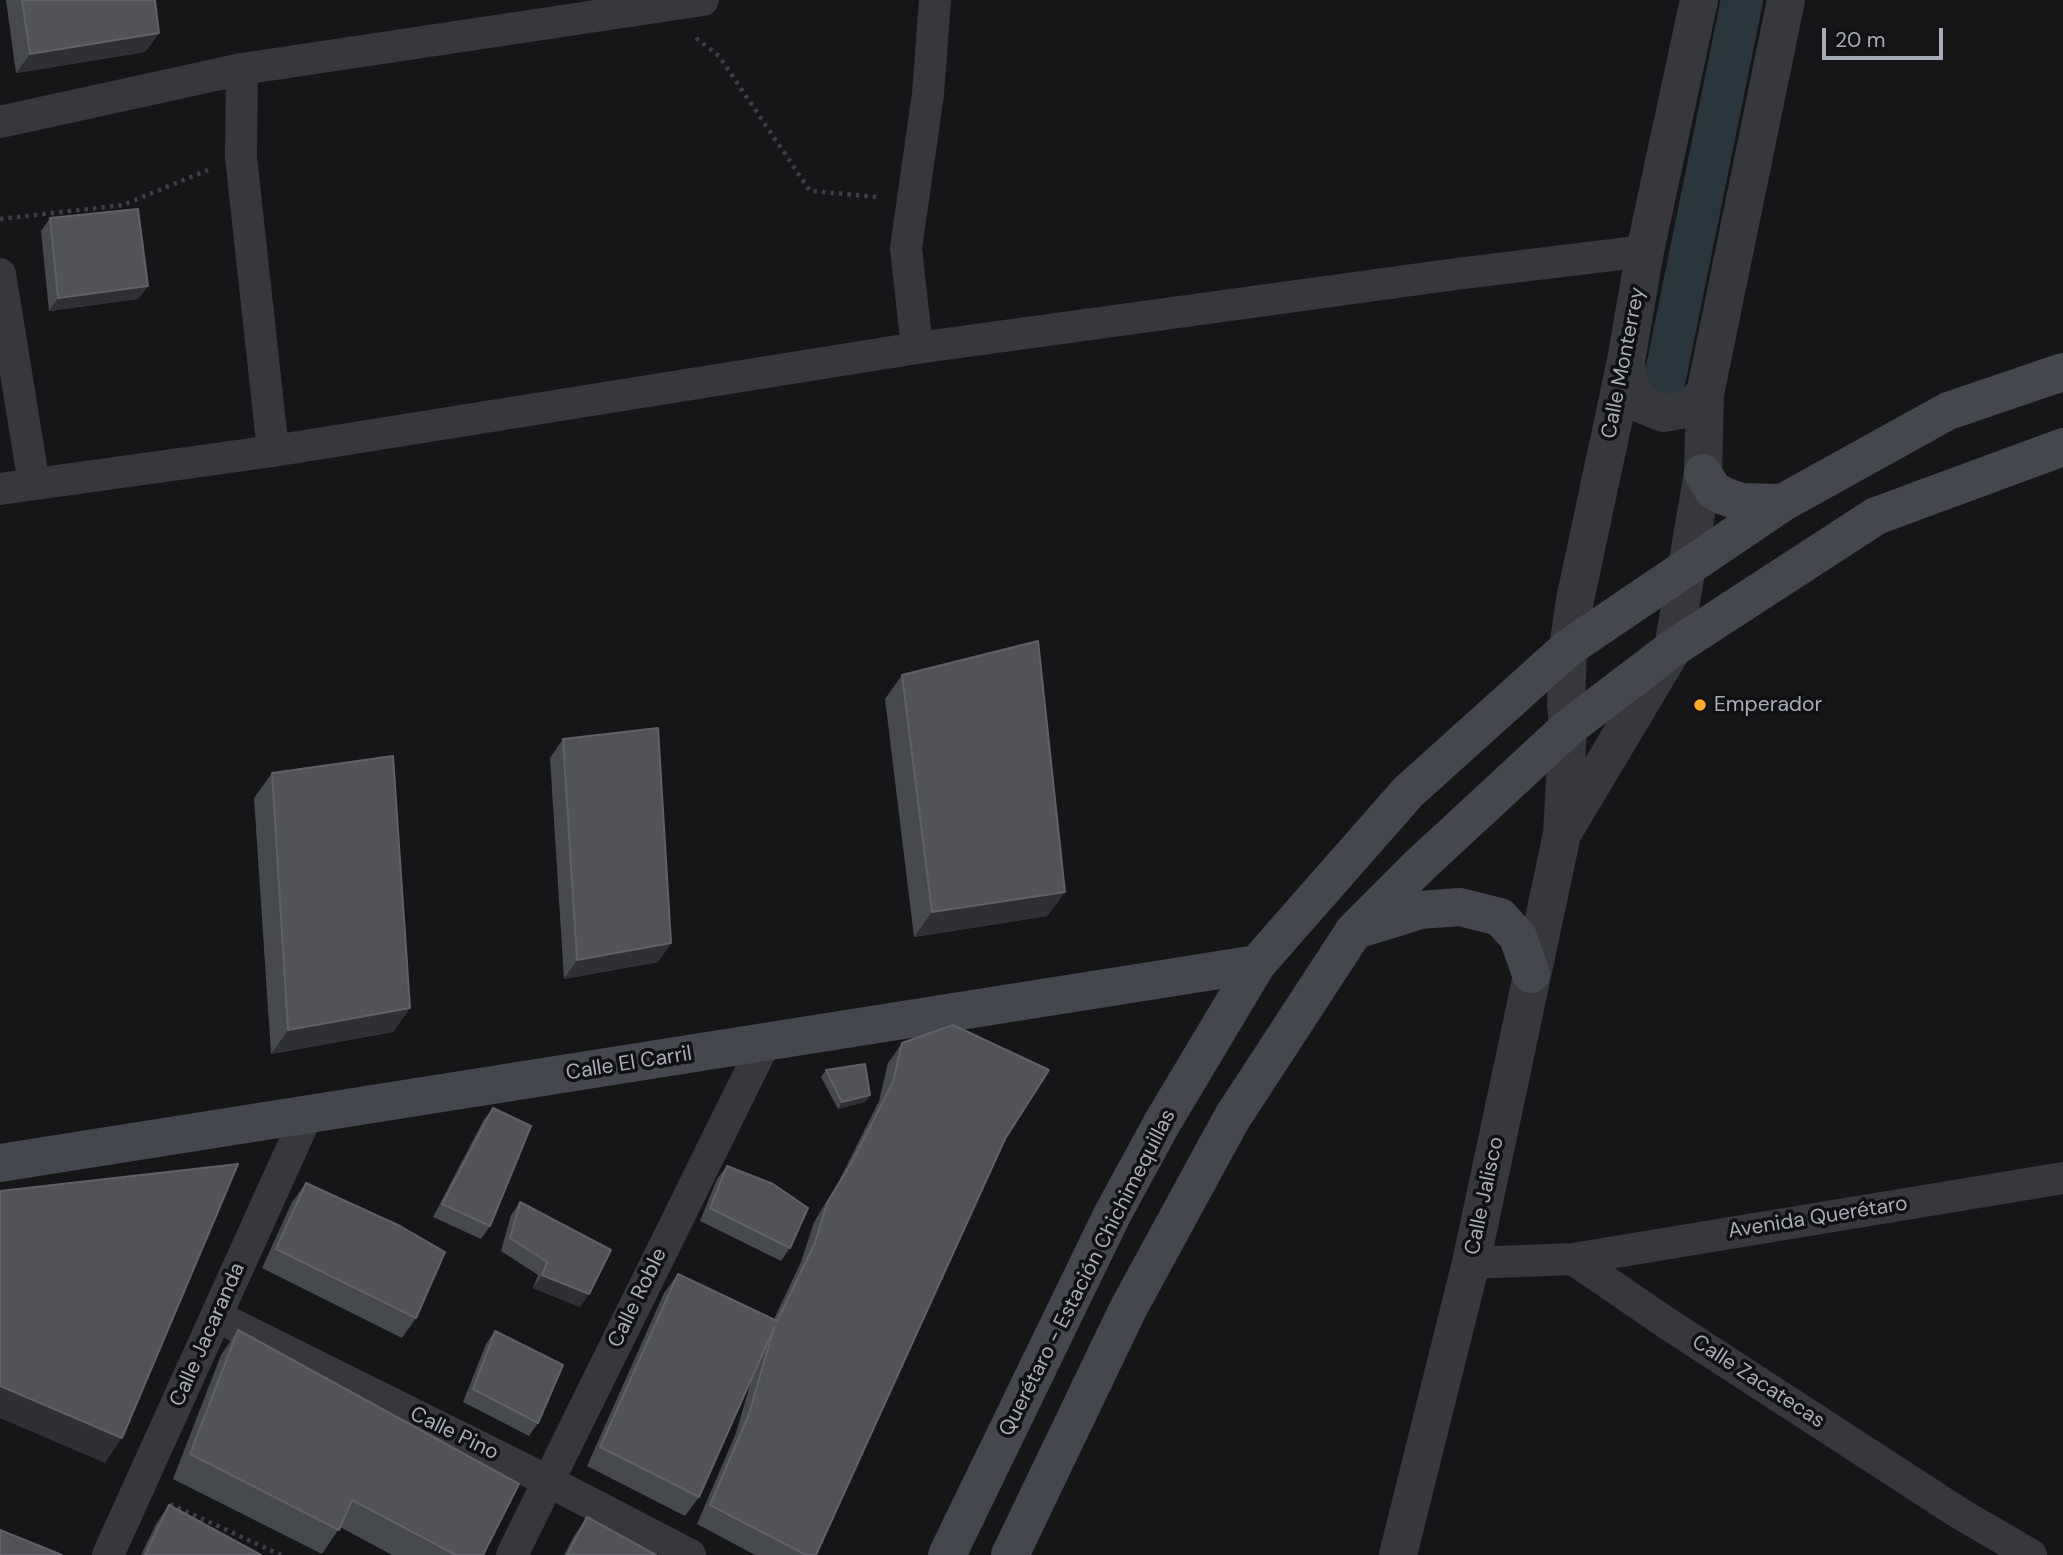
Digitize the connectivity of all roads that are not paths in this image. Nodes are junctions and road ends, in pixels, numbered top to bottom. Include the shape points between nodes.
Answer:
1 (704, 0) edge
2 (935, 0) edge
3 (1699, 0) edge
4 (1786, 0) edge
5 (242, 69) junction
6 (0, 122) edge
7 (1645, 251) junction
8 (0, 274) edge
9 (917, 348) junction
10 (1626, 360) junction
11 (2063, 372) edge
12 (1705, 394) junction
13 (2063, 447) edge
14 (273, 451) junction
15 (1703, 473) junction
16 (34, 484) junction
17 (0, 489) edge
18 (1782, 503) junction
19 (1689, 565) junction
20 (1568, 648) junction
21 (1673, 648) junction
22 (1568, 728) junction
23 (1562, 834) junction
24 (1354, 931) junction
25 (1257, 964) junction
26 (1531, 974) junction
27 (765, 1042) junction
28 (307, 1115) junction
29 (0, 1163) edge
30 (2063, 1178) edge
31 (1573, 1259) junction
32 (1471, 1264) junction
33 (216, 1317) junction
34 (548, 1481) junction
35 (108, 1555) edge
36 (512, 1555) edge
37 (690, 1555) edge
38 (947, 1555) edge
39 (1010, 1555) edge
40 (1398, 1555) edge
41 (2031, 1555) edge

1 - 5 street
2 - 9 street via 928,94 906,248
3 - 7 street, Calle Monterrey
4 - 12 street
5 - 6 street
5 - 14 street via 241,157
7 - 9 street
7 - 10 street, Calle Monterrey
8 - 16 street
9 - 14 street
10 - 12 street via 1628,384 1642,404 1663,414 1687,409
10 - 20 street, Calle Monterrey
11 - 18 main road, Querétaro - Estación Chichimequillas via 1948,411
12 - 15 street
13 - 21 main road via 1876,516
14 - 16 street
15 - 18 main road via 1713,490 1724,496 1741,502
15 - 19 street
16 - 17 street
18 - 19 main road, Querétaro - Estación Chichimequillas
19 - 20 main road, Querétaro - Estación Chichimequillas
19 - 21 street, Calle Jalisco
20 - 22 street, Calle Monterrey
20 - 25 main road, Querétaro - Estación Chichimequillas via 1408,792
21 - 22 main road
21 - 23 street, Calle Jalisco
22 - 23 street, Calle Jalisco
22 - 24 main road
23 - 26 street, Calle Jalisco
24 - 26 main road via 1420,911 1460,907 1500,917 1518,937
24 - 39 main road via 1232,1118 1128,1309
25 - 27 main road, Calle El Carril
25 - 38 main road, Querétaro - Estación Chichimequillas via 1112,1215
26 - 32 street, Calle Jalisco
27 - 28 main road, Calle El Carril
27 - 34 street, Calle Roble
28 - 29 main road, Calle El Carril
28 - 33 street, Calle Jacaranda
30 - 31 street, Avenida Querétaro
31 - 32 street
31 - 41 street, Calle Zacatecas via 1959,1514
32 - 40 street, Calle Jalisco
33 - 34 street, Calle Pino
33 - 35 street, Calle Jacaranda
34 - 36 street, Calle Roble
34 - 37 street, Calle Pino

